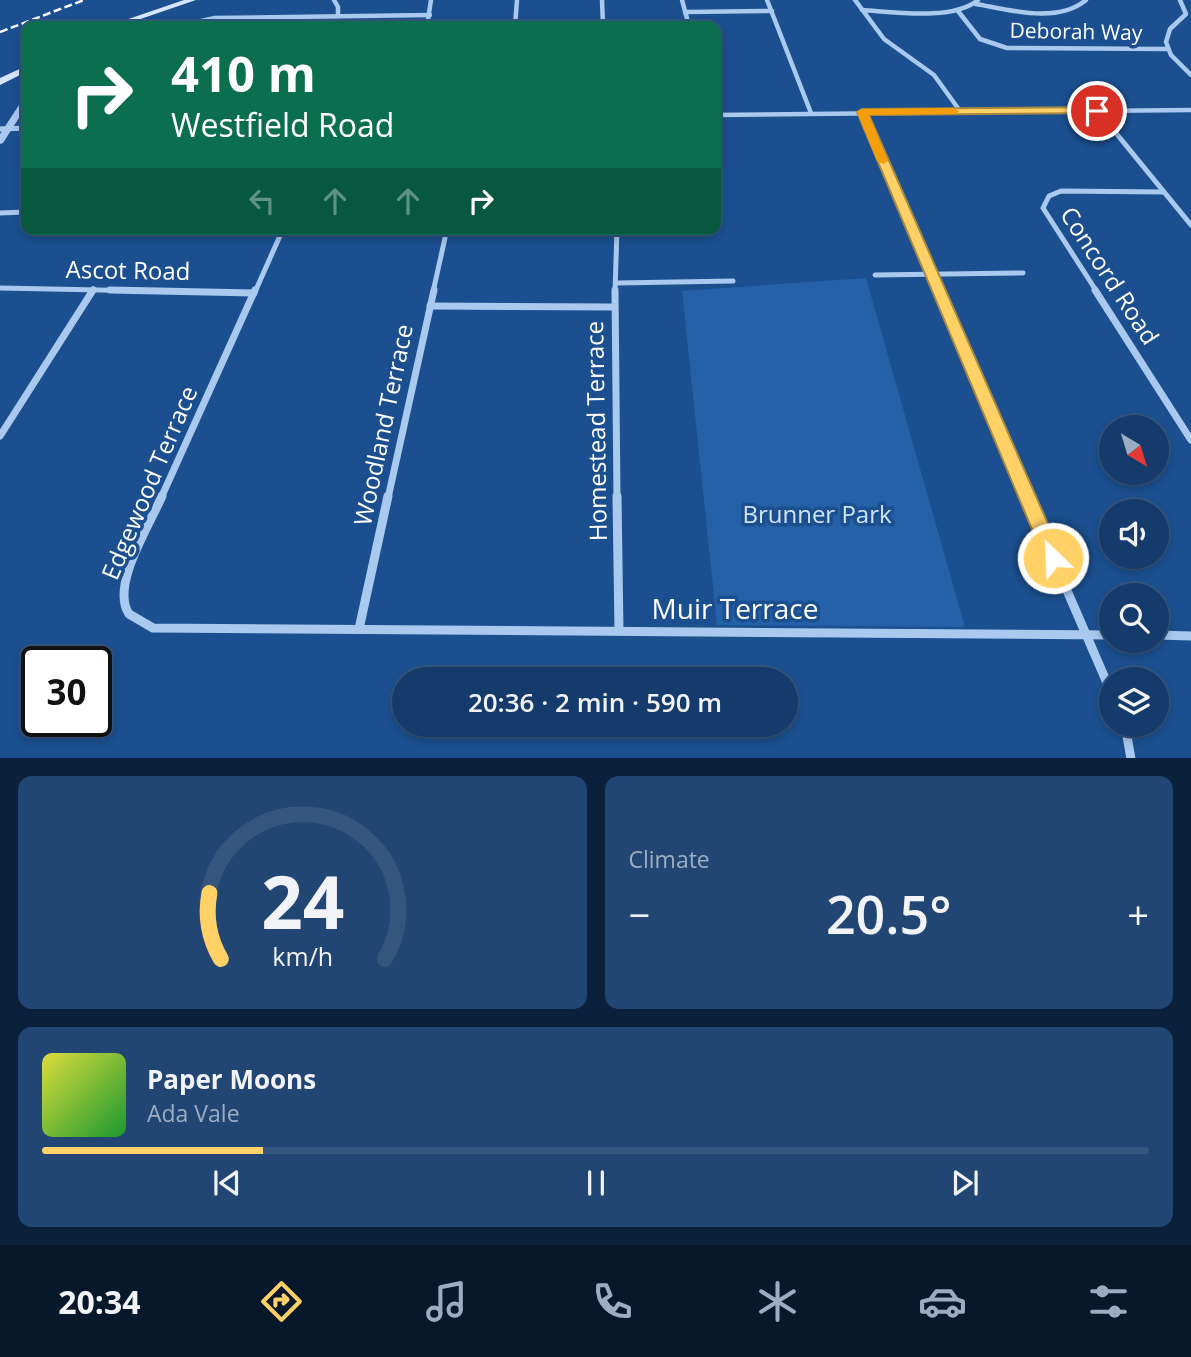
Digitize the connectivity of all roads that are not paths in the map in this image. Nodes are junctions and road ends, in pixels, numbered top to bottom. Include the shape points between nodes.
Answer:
1 (192, 0) edge
2 (334, 0) edge
3 (431, 0) edge
4 (517, 0) edge
5 (602, 0) edge
6 (682, 0) edge
7 (767, 0) edge
8 (855, 0) edge
9 (1086, 0) edge
10 (1180, 0) edge
11 (977, 2) edge
12 (862, 10) junction
13 (957, 10) junction
14 (772, 11) junction
15 (685, 12) junction
16 (430, 15) junction
17 (338, 16) junction
18 (128, 21) edge
19 (201, 21) edge
20 (428, 21) edge
21 (515, 21) edge
22 (603, 21) edge
23 (688, 21) edge
24 (1168, 49) junction
25 (21, 73) edge
26 (1191, 75) edge
27 (0, 82) edge
28 (21, 108) edge
29 (1191, 110) edge
30 (960, 111) junction
31 (1097, 111) junction
32 (862, 112) junction
33 (811, 113) junction
34 (721, 115) edge
35 (5, 129) edge
36 (0, 141) edge
37 (1164, 192) junction
38 (21, 212) edge
39 (0, 213) edge
40 (1191, 225) edge
41 (280, 235) edge
42 (446, 235) edge
43 (617, 235) edge
44 (1023, 273) dead end
45 (875, 275) dead end
46 (930, 276) junction
47 (733, 281) dead end
48 (617, 283) junction
49 (0, 288) edge
50 (93, 289) junction
51 (254, 293) junction
52 (430, 306) junction
53 (614, 307) junction
54 (0, 436) edge
55 (1191, 440) edge
56 (359, 629) junction
57 (620, 631) junction
58 (1087, 635) junction
59 (1099, 635) edge
60 (1169, 635) edge
61 (1191, 636) edge
62 (1100, 667) edge
63 (1127, 737) edge
64 (1131, 758) edge

1 - 18 main road
2 - 17 street
3 - 16 street
4 - 21 street
5 - 22 street
6 - 15 street
7 - 14 street
8 - 12 street
9 - 11 street via 1076,8 1052,13
10 - 24 street via 1185,14 1167,32
11 - 13 street
12 - 13 street
12 - 30 street via 884,39 934,75
13 - 24 street, Deborah Way via 980,38 1007,48
14 - 15 street
14 - 33 street
15 - 23 street
16 - 17 street
16 - 20 street
17 - 19 street
24 - 26 street
25 - 27 main road
28 - 35 street
29 - 31 street
30 - 31 street
30 - 32 street
31 - 37 street
32 - 33 street
32 - 46 street
33 - 34 street
35 - 36 street
37 - 40 street
37 - 55 street, Concord Road via 1061,191 1045,199 1043,208
38 - 39 street
41 - 51 street, Edgewood Terrace
42 - 52 street, Woodland Terrace
43 - 48 street, Homestead Terrace
44 - 46 street
45 - 46 street
46 - 58 street
47 - 48 street
48 - 53 street, Homestead Terrace
49 - 50 street, Ascot Road
50 - 51 street, Ascot Road
50 - 54 street
51 - 56 street, Edgewood Terrace via 127,574 122,590 124,609 138,623 153,628
52 - 53 street
52 - 56 street, Woodland Terrace
53 - 57 street, Homestead Terrace
56 - 57 street, Muir Terrace
57 - 58 street, Muir Terrace
58 - 59 street, Muir Terrace
58 - 62 street
60 - 61 street
63 - 64 street

